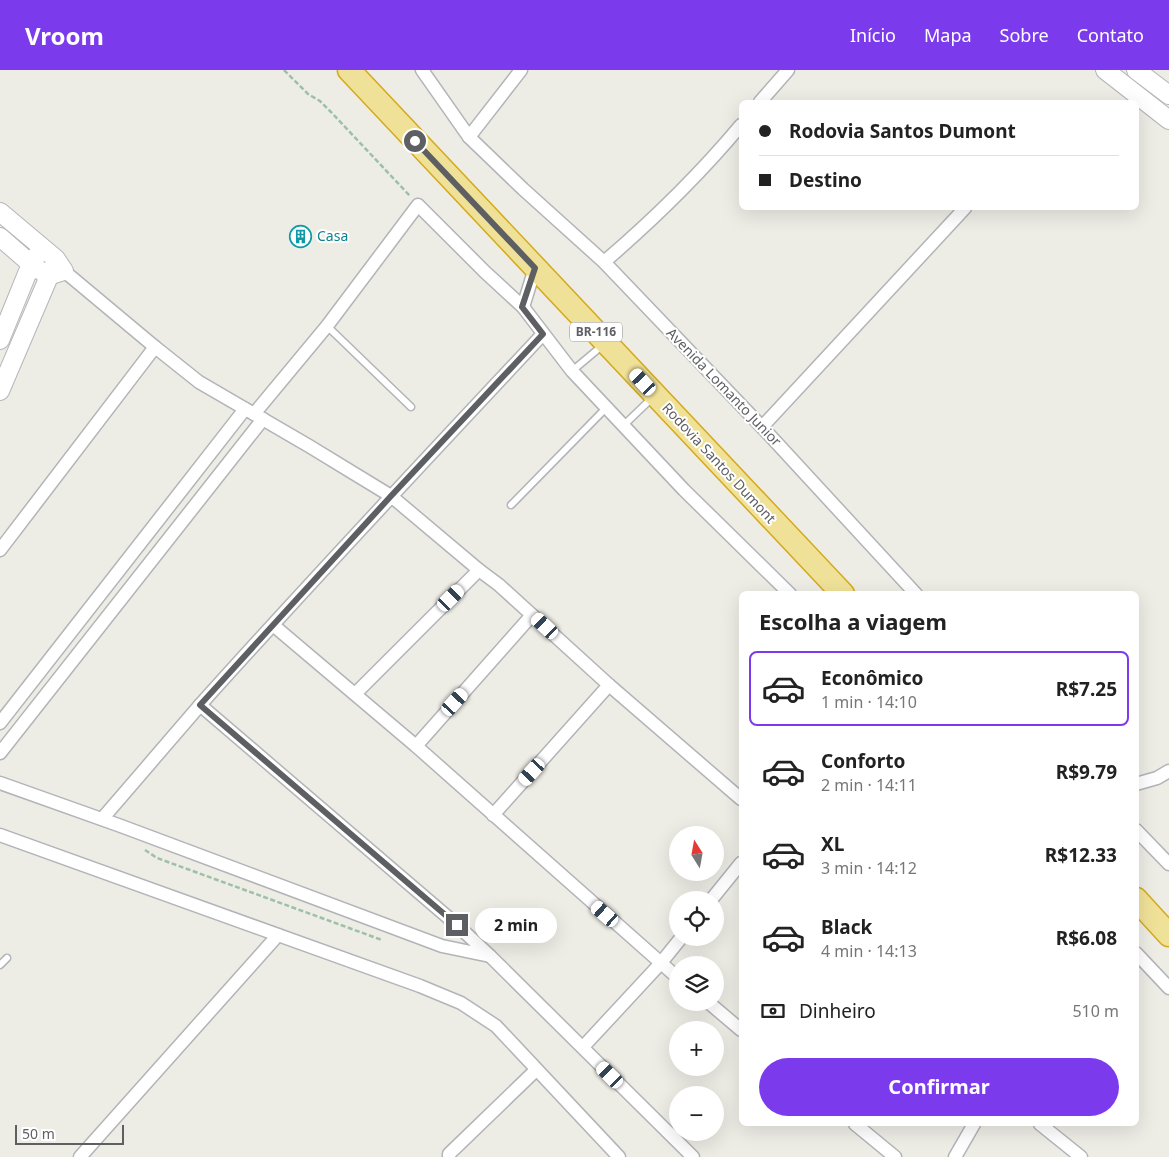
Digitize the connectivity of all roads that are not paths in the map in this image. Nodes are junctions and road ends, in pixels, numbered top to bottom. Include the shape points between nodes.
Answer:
1 (349, 70) edge
2 (422, 70) edge
3 (521, 70) edge
4 (788, 70) edge
5 (1104, 70) edge
6 (1136, 70) edge
7 (1169, 95) edge
8 (762, 100) edge
9 (1169, 120) edge
10 (739, 127) edge
11 (469, 137) junction
12 (963, 210) edge
13 (0, 212) edge
14 (0, 238) edge
15 (42, 248) junction
16 (604, 262) junction
17 (32, 264) junction
18 (535, 268) junction
19 (56, 269) junction
20 (522, 307) junction
21 (327, 326) junction
22 (543, 334) junction
23 (0, 340) edge
24 (606, 343) junction
25 (155, 347) junction
26 (572, 371) junction
27 (0, 391) edge
28 (655, 395) junction
29 (411, 407) dead end
30 (607, 407) junction
31 (254, 414) junction
32 (624, 425) junction
33 (762, 427) junction
34 (391, 496) junction
35 (511, 505) dead end
36 (0, 550) edge
37 (479, 570) junction
38 (788, 591) edge
39 (840, 591) edge
40 (913, 591) edge
41 (532, 615) junction
42 (273, 625) junction
43 (609, 685) junction
44 (355, 694) junction
45 (200, 705) junction
46 (0, 723) edge
47 (416, 746) junction
48 (0, 753) edge
49 (1169, 771) edge
50 (0, 783) edge
51 (1139, 783) edge
52 (739, 797) edge
53 (493, 815) junction
54 (102, 819) junction
55 (1139, 833) edge
56 (0, 835) edge
57 (1169, 864) edge
58 (739, 865) edge
59 (718, 891) edge
60 (1139, 902) edge
61 (278, 934) junction
62 (1169, 935) edge
63 (675, 946) edge
64 (490, 956) junction
65 (1139, 956) edge
66 (7, 958) dead end
67 (0, 964) edge
68 (660, 964) junction
69 (669, 971) edge
70 (1169, 988) edge
71 (719, 1011) edge
72 (739, 1028) edge
73 (583, 1047) junction
74 (536, 1070) junction
75 (857, 1126) edge
76 (973, 1126) edge
77 (1042, 1126) edge
78 (80, 1157) edge
79 (449, 1157) edge
80 (619, 1157) edge
81 (693, 1157) edge
82 (895, 1157) edge
83 (955, 1157) edge
84 (1081, 1157) edge

1 - 18 highway, Rodovia Santos Dumont / BR-116
2 - 11 street, Avenida Lomanto Junior
3 - 11 street
4 - 8 street
5 - 9 street
6 - 7 street
10 - 16 street via 636,235
11 - 16 street, Avenida Lomanto Junior
12 - 33 street
13 - 15 street
14 - 17 street
15 - 17 street
15 - 19 street
16 - 33 street, Avenida Lomanto Junior
17 - 19 street
17 - 23 street
18 - 20 street
18 - 24 highway, Rodovia Santos Dumont / BR-116
19 - 25 street
19 - 27 street
20 - 21 street via 418,205
20 - 22 street
21 - 29 lane
21 - 31 street
22 - 26 street
22 - 34 street
24 - 26 lane
24 - 28 highway, Rodovia Santos Dumont / BR-116
25 - 31 street via 199,382
25 - 36 street
26 - 30 street
28 - 32 lane
28 - 39 highway, Rodovia Santos Dumont / BR-116
30 - 32 street
30 - 35 lane
31 - 34 street
31 - 46 street
31 - 48 street
32 - 38 street via 684,490
33 - 40 street, Avenida Lomanto Junior
34 - 37 street
34 - 42 street
37 - 41 street
37 - 44 street
41 - 43 street
41 - 47 street
42 - 44 street
42 - 45 street
43 - 52 street
43 - 53 street
44 - 47 street
45 - 54 street
45 - 64 street
47 - 53 street
49 - 51 street
50 - 54 street
53 - 68 street
54 - 64 street via 442,946
55 - 57 street
56 - 61 street
58 - 59 street
60 - 62 highway
61 - 74 street via 461,1003 496,1026
61 - 78 street
63 - 68 street
64 - 73 street
65 - 70 street
66 - 67 lane
68 - 69 street
68 - 73 street
71 - 72 street
73 - 81 street
74 - 79 street
74 - 80 street
75 - 82 street
76 - 83 street
77 - 84 street

